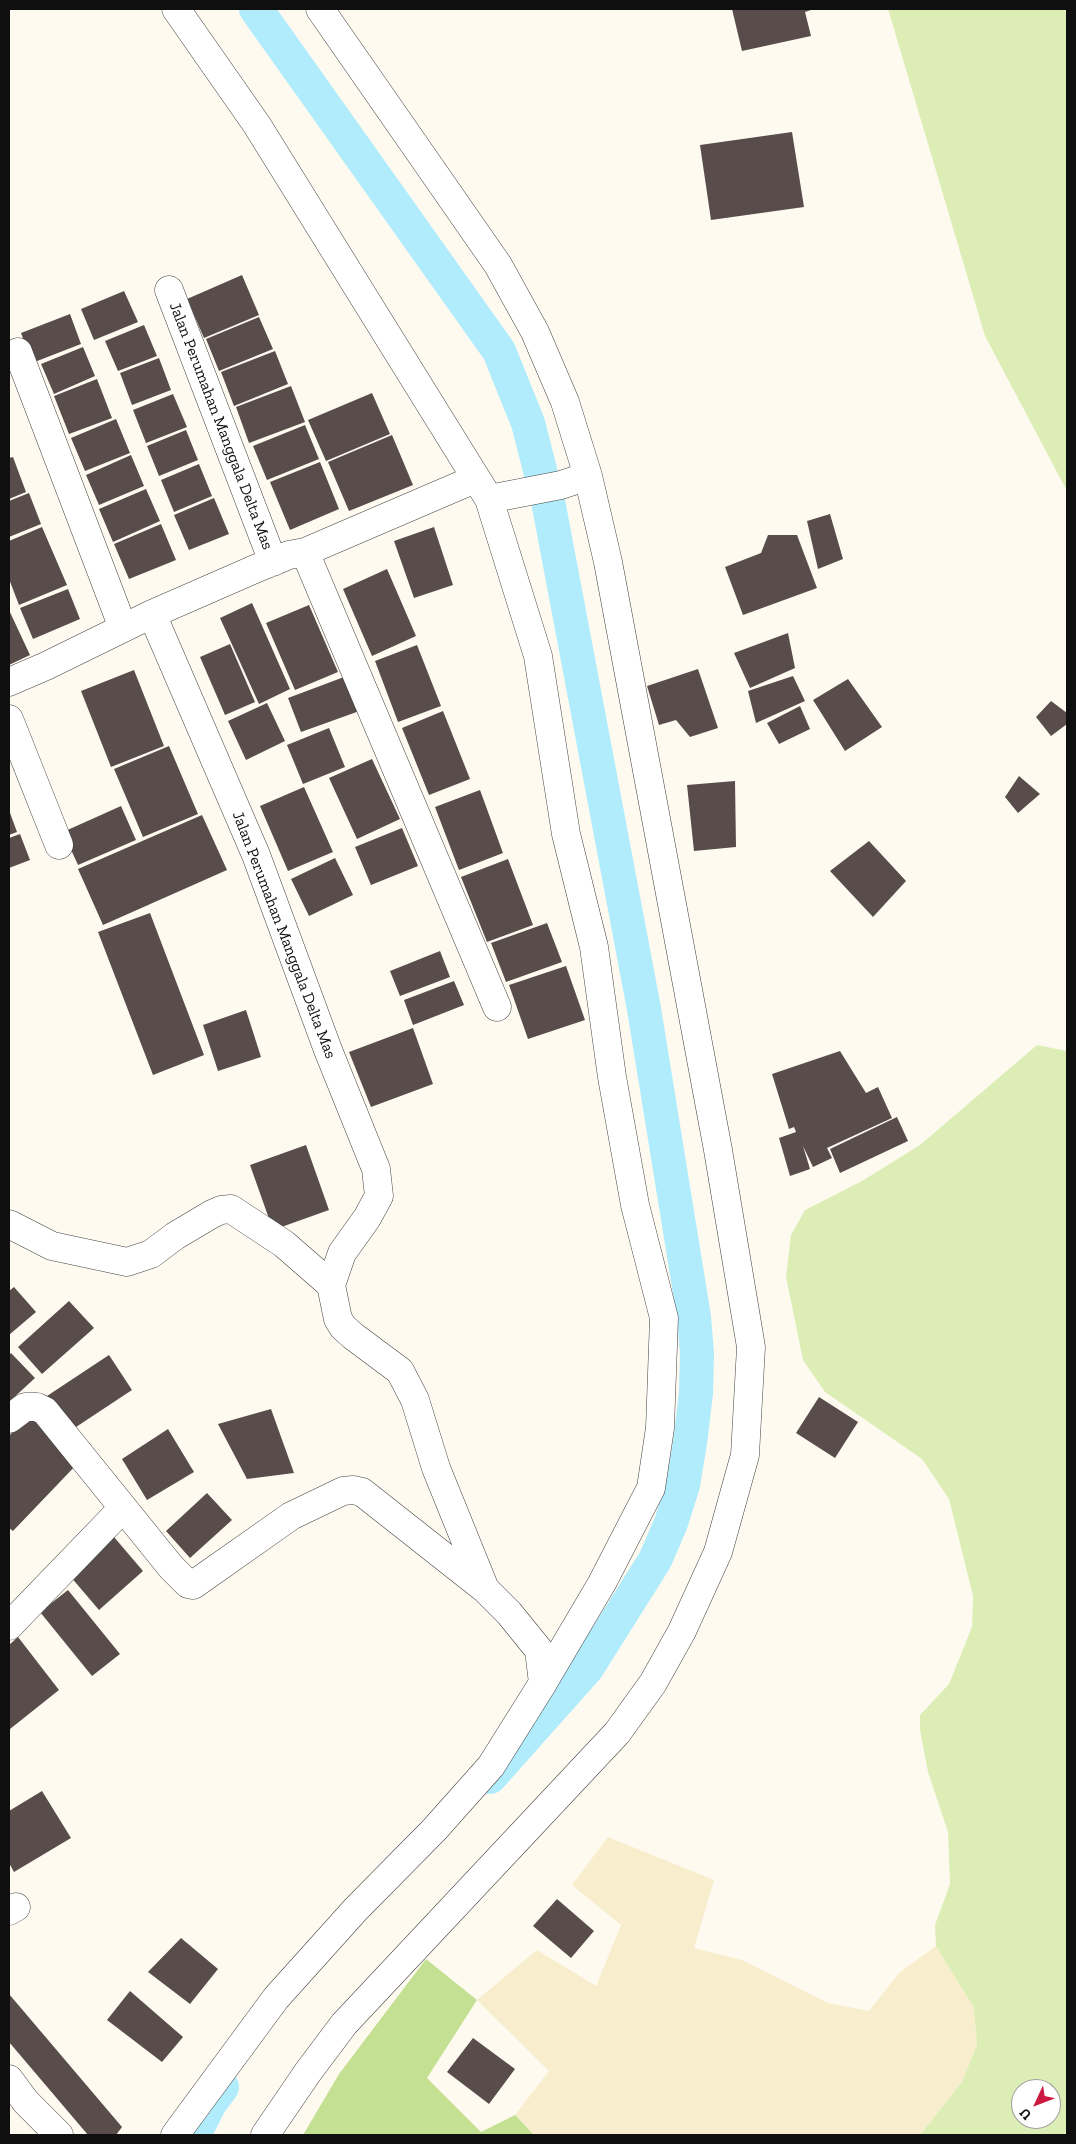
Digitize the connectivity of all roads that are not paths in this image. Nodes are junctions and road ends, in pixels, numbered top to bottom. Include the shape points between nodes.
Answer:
1 (176, 9) edge
2 (320, 9) edge
3 (168, 290) dead end
4 (18, 352) dead end
5 (588, 476) junction
6 (482, 489) junction
7 (305, 552) junction
8 (273, 562) junction
9 (152, 614) junction
10 (123, 628) junction
11 (9, 682) edge
12 (9, 719) edge
13 (59, 845) dead end
14 (497, 1007) dead end
15 (9, 1224) edge
16 (331, 1285) junction
17 (9, 1419) edge
18 (123, 1508) junction
19 (485, 1589) junction
20 (9, 1626) edge
21 (543, 1683) junction
22 (9, 2080) edge
23 (59, 2135) edge
24 (175, 2135) edge
25 (266, 2135) edge

1 - 6 street via 257,125
2 - 5 street via 498,266 535,332 565,402
3 - 8 street, Jalan Perumahan Manggala Delta Mas
4 - 10 street
5 - 6 street, Jalan Perumahan Manggala Delta Mas via 520,493
5 - 25 street via 608,562 718,1150 751,1347 745,1455 718,1552 682,1631 653,1683 617,1733 344,2024
6 - 7 street, Jalan Perumahan Manggala Delta Mas
6 - 21 street via 538,656 566,834 594,947 633,1195 664,1318 660,1428 651,1488 602,1583
7 - 8 street, Jalan Perumahan Manggala Delta Mas
7 - 14 street
8 - 9 street, Jalan Perumahan Manggala Delta Mas
9 - 10 street, Jalan Perumahan Manggala Delta Mas
9 - 16 street, Jalan Perumahan Manggala Delta Mas via 256,855 376,1169 379,1196 342,1253
10 - 11 street, Jalan Perumahan Manggala Delta Mas
12 - 13 street
15 - 16 street via 52,1246 127,1262 151,1254 212,1214 231,1209 284,1244
16 - 19 street via 334,1307 343,1327 400,1371 415,1400 436,1468
17 - 18 street via 25,1407 45,1411
18 - 19 street via 171,1567 192,1585 291,1516 342,1491 358,1490
18 - 20 street
19 - 21 street via 539,1650
21 - 24 street via 491,1766 276,1998
22 - 23 street

